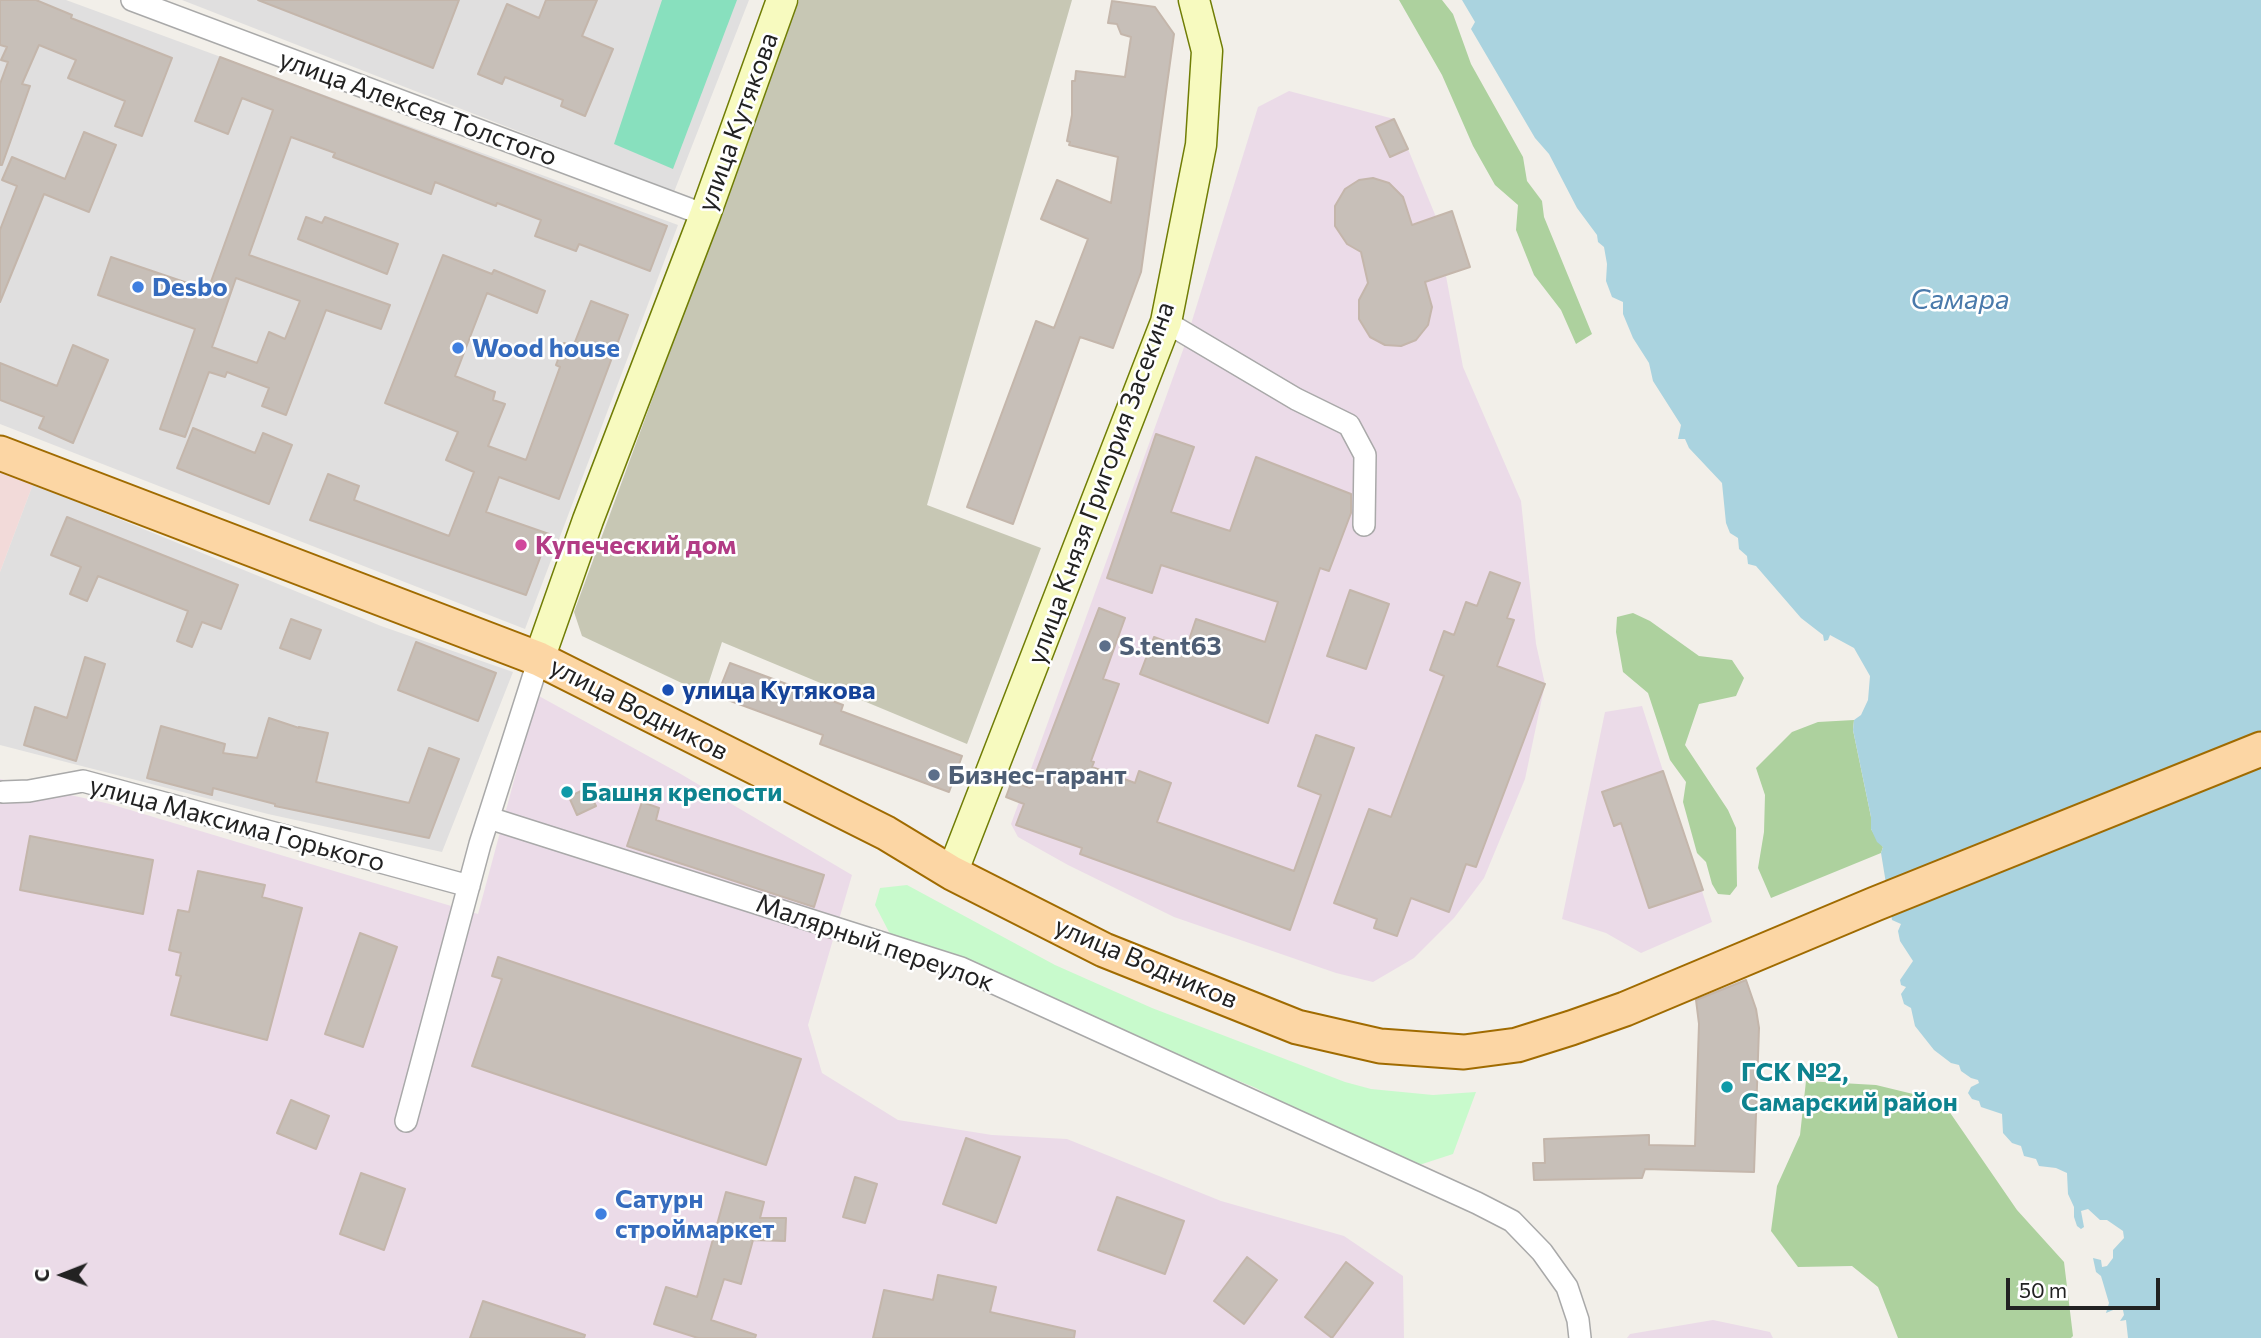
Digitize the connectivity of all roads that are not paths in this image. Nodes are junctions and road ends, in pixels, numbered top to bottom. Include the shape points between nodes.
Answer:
1 (132, 0) edge
2 (782, 0) edge
3 (1194, 0) edge
4 (705, 215) junction
5 (1166, 322) junction
6 (0, 453) edge
7 (1364, 525) dead end
8 (539, 659) junction
9 (2261, 749) edge
10 (3, 792) dead end
11 (489, 818) junction
12 (952, 873) junction
13 (469, 886) junction
14 (406, 1121) dead end
15 (1580, 1338) edge

1 - 4 street, улица Алексея Толстого
2 - 4 main road, улица Кутякова
3 - 5 main road, улица Князя Григория Засекина via 1207,51 1201,145
4 - 8 main road, улица Кутякова
5 - 7 street via 1349,425 1365,455
5 - 12 main road, улица Князя Григория Засекина
6 - 8 main road, улица Водников
8 - 11 street, улица Кутякова
8 - 12 main road, улица Водников via 886,833
9 - 12 main road, улица Водников via 1625,1009 1517,1045 1464,1052 1380,1046 1297,1027 1104,950
10 - 13 street, улица Максима Горького via 83,780
11 - 13 street, улица Кутякова
11 - 15 street, Малярный переулок via 961,968 1402,1168 1512,1221 1567,1287
13 - 14 street, улица Кутякова

